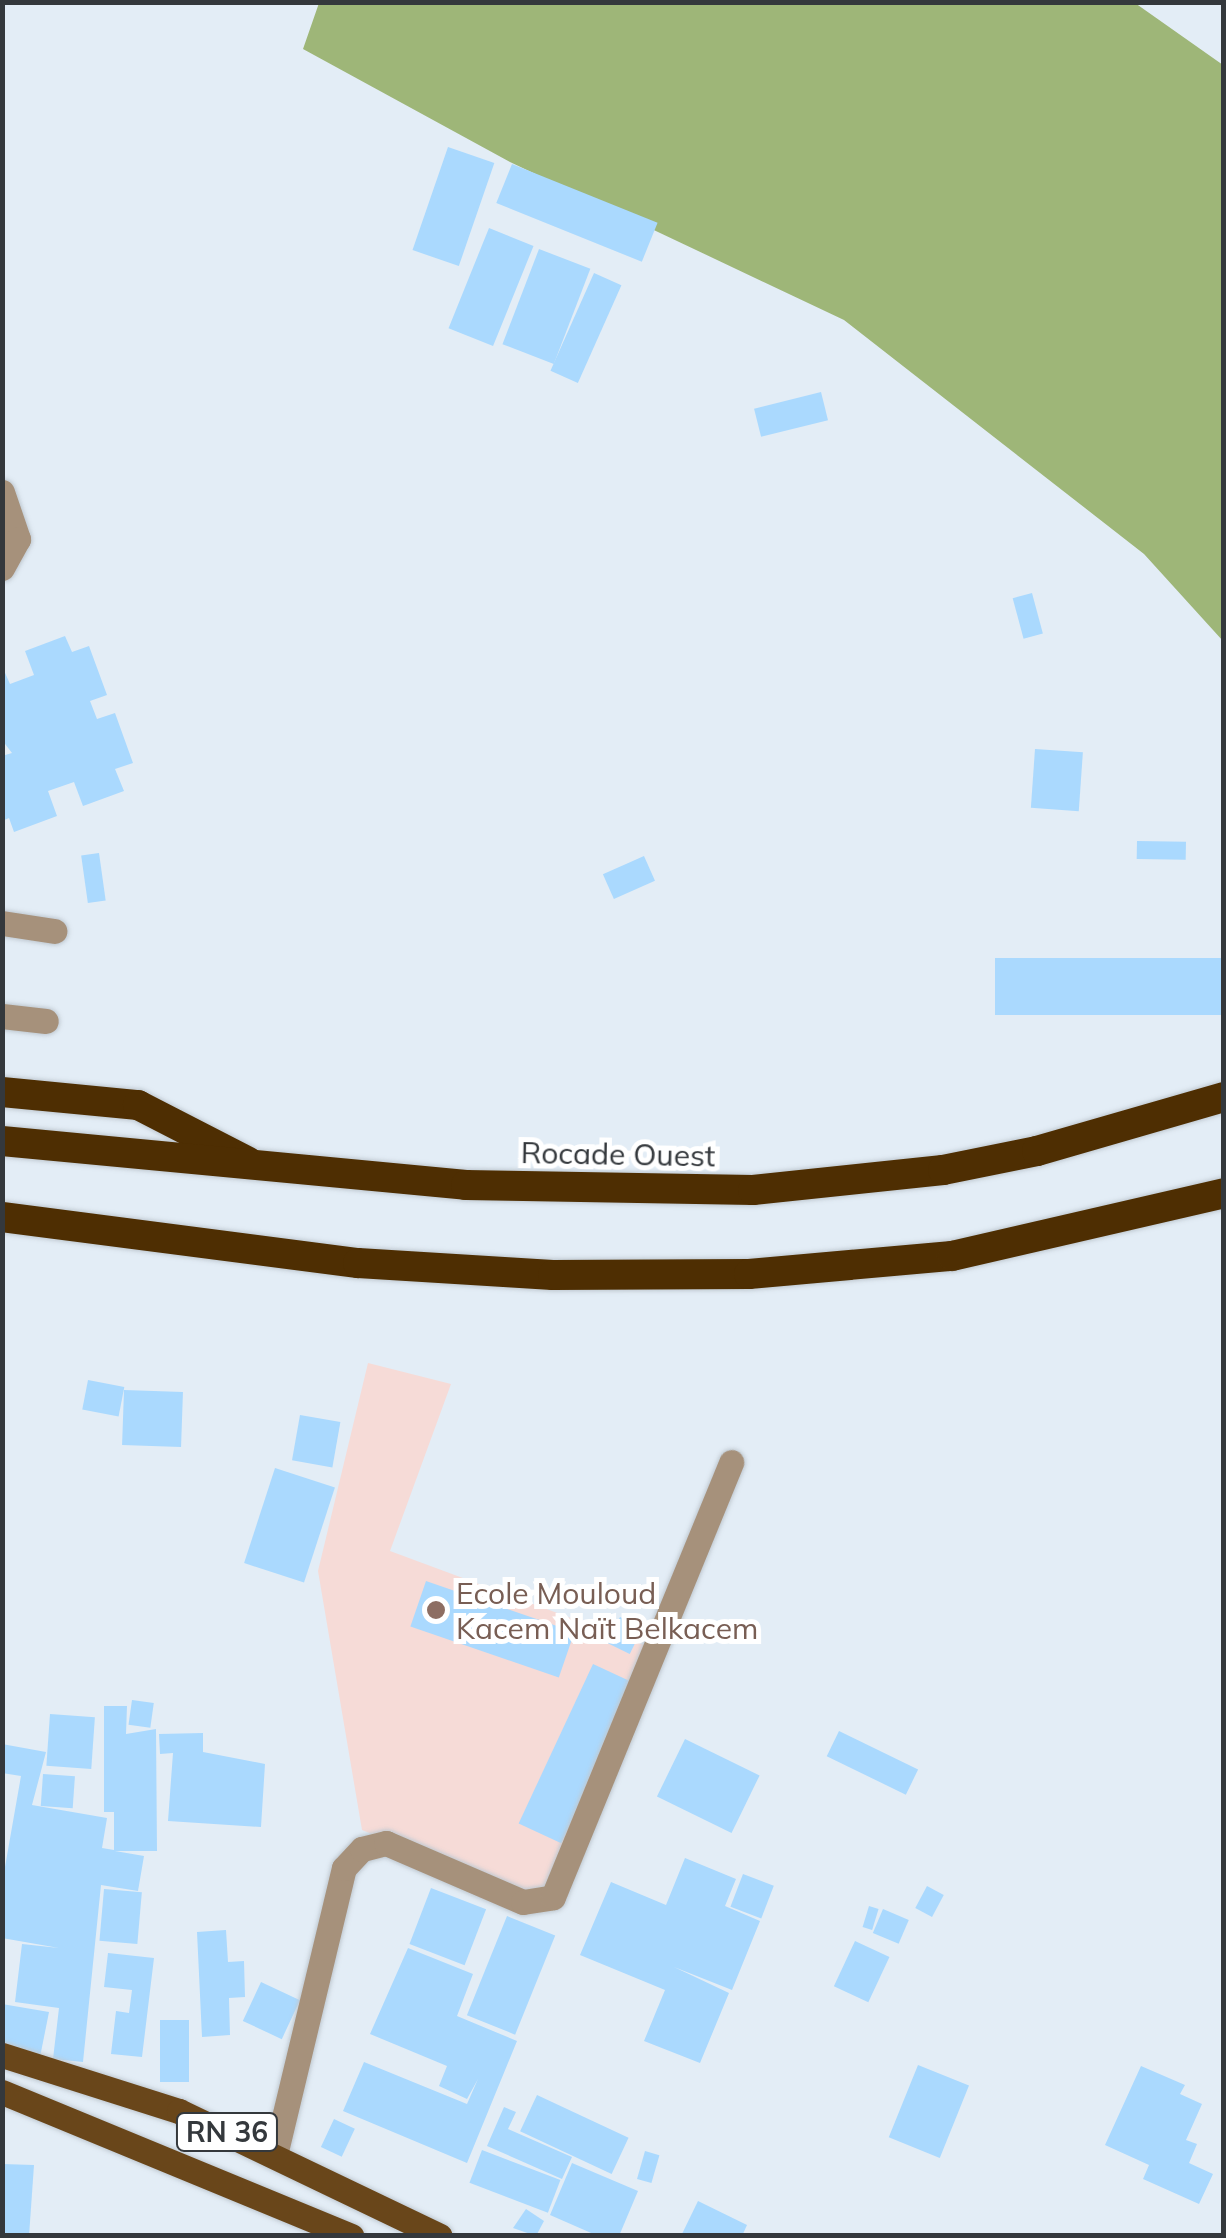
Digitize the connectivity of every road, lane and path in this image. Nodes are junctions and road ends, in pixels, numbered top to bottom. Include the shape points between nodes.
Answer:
1 (2, 492) edge
2 (2, 568) edge
3 (2, 923) edge
4 (54, 931) dead end
5 (2, 1016) edge
6 (46, 1021) dead end
7 (2, 1092) edge
8 (1224, 1097) edge
9 (2, 1141) edge
10 (258, 1167) junction
11 (1224, 1193) edge
12 (2, 1218) edge
13 (730, 1462) dead end
14 (2, 2055) edge
15 (2, 2092) edge
16 (275, 2154) junction
17 (352, 2236) edge
18 (440, 2236) edge

1 - 2 street via 18,539
3 - 4 street
5 - 6 street
7 - 10 highway via 138,1105
8 - 10 highway, Rocade Ouest via 1038,1151 924,1172 753,1190 559,1191
9 - 10 highway, Rocade Ouest
11 - 12 highway via 952,1256 748,1274 553,1275 358,1263
13 - 16 street via 553,1897 522,1902 386,1843 362,1849 344,1868
14 - 16 main road, RN 36 via 142,2097
15 - 17 main road, RN 36
16 - 18 main road, RN 36

